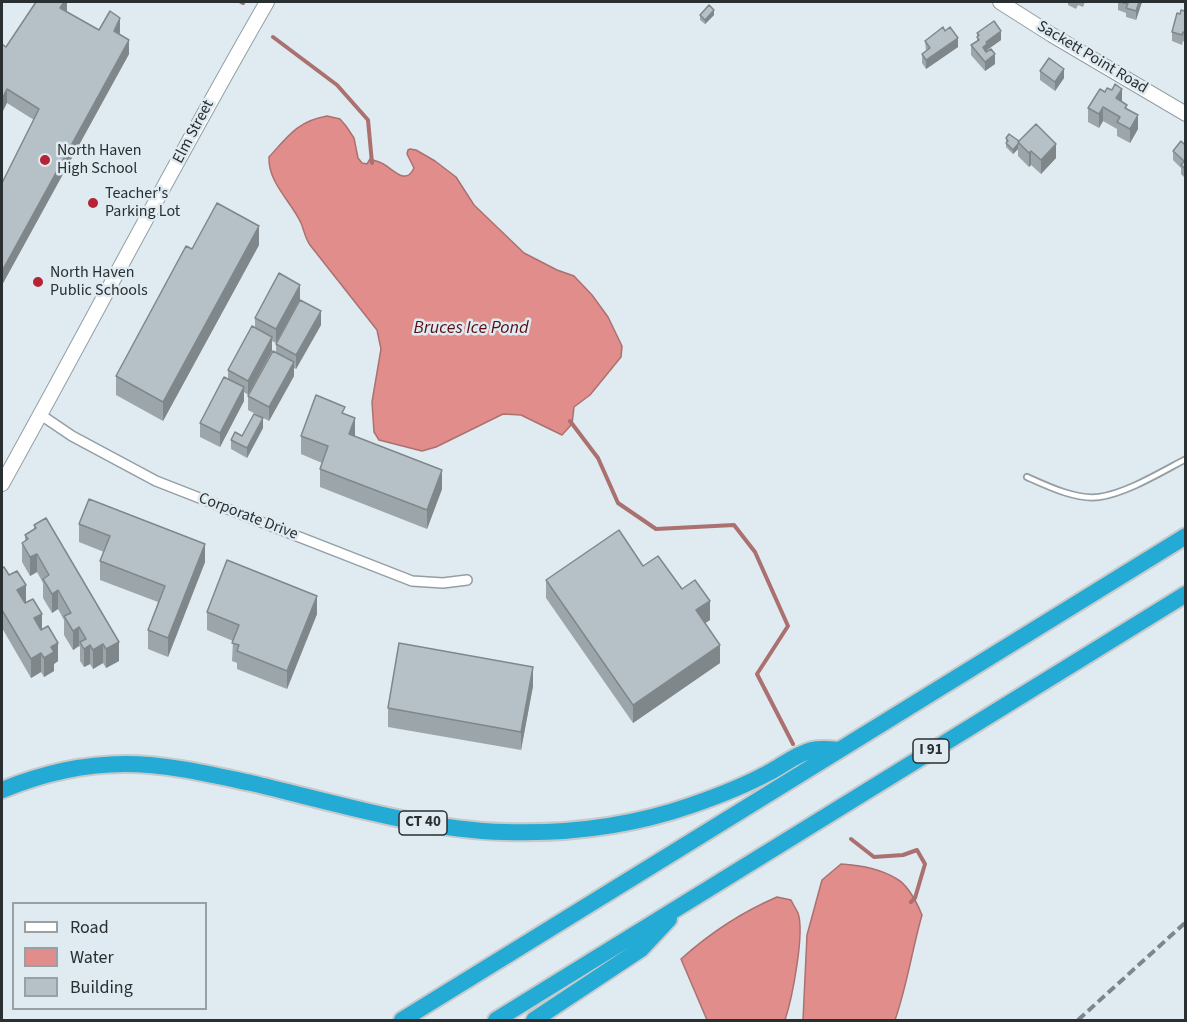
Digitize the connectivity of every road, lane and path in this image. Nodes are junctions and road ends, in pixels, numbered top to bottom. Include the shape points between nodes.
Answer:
1 (267, 2) edge
2 (1000, 2) edge
3 (1185, 114) edge
4 (41, 415) junction
5 (1185, 459) edge
6 (1027, 477) dead end
7 (2, 484) edge
8 (1185, 536) edge
9 (467, 580) dead end
10 (1185, 594) edge
11 (839, 750) junction
12 (2, 790) edge
13 (677, 908) junction
14 (402, 1020) edge
15 (496, 1020) edge
16 (534, 1020) edge

1 - 4 street, Elm Street
2 - 3 street, Sackett Point Road
4 - 7 street, Elm Street
4 - 9 street, Corporate Drive via 163,484 412,580 443,584
5 - 6 lane via 1122,490 1098,497 1064,493
8 - 11 highway
10 - 13 highway, I 91
11 - 12 highway, CT 40 via 806,752 744,784 655,816 605,826 540,832 486,832 439,825 162,766 85,767
11 - 14 highway
13 - 15 highway, I 91
13 - 16 highway via 641,949

